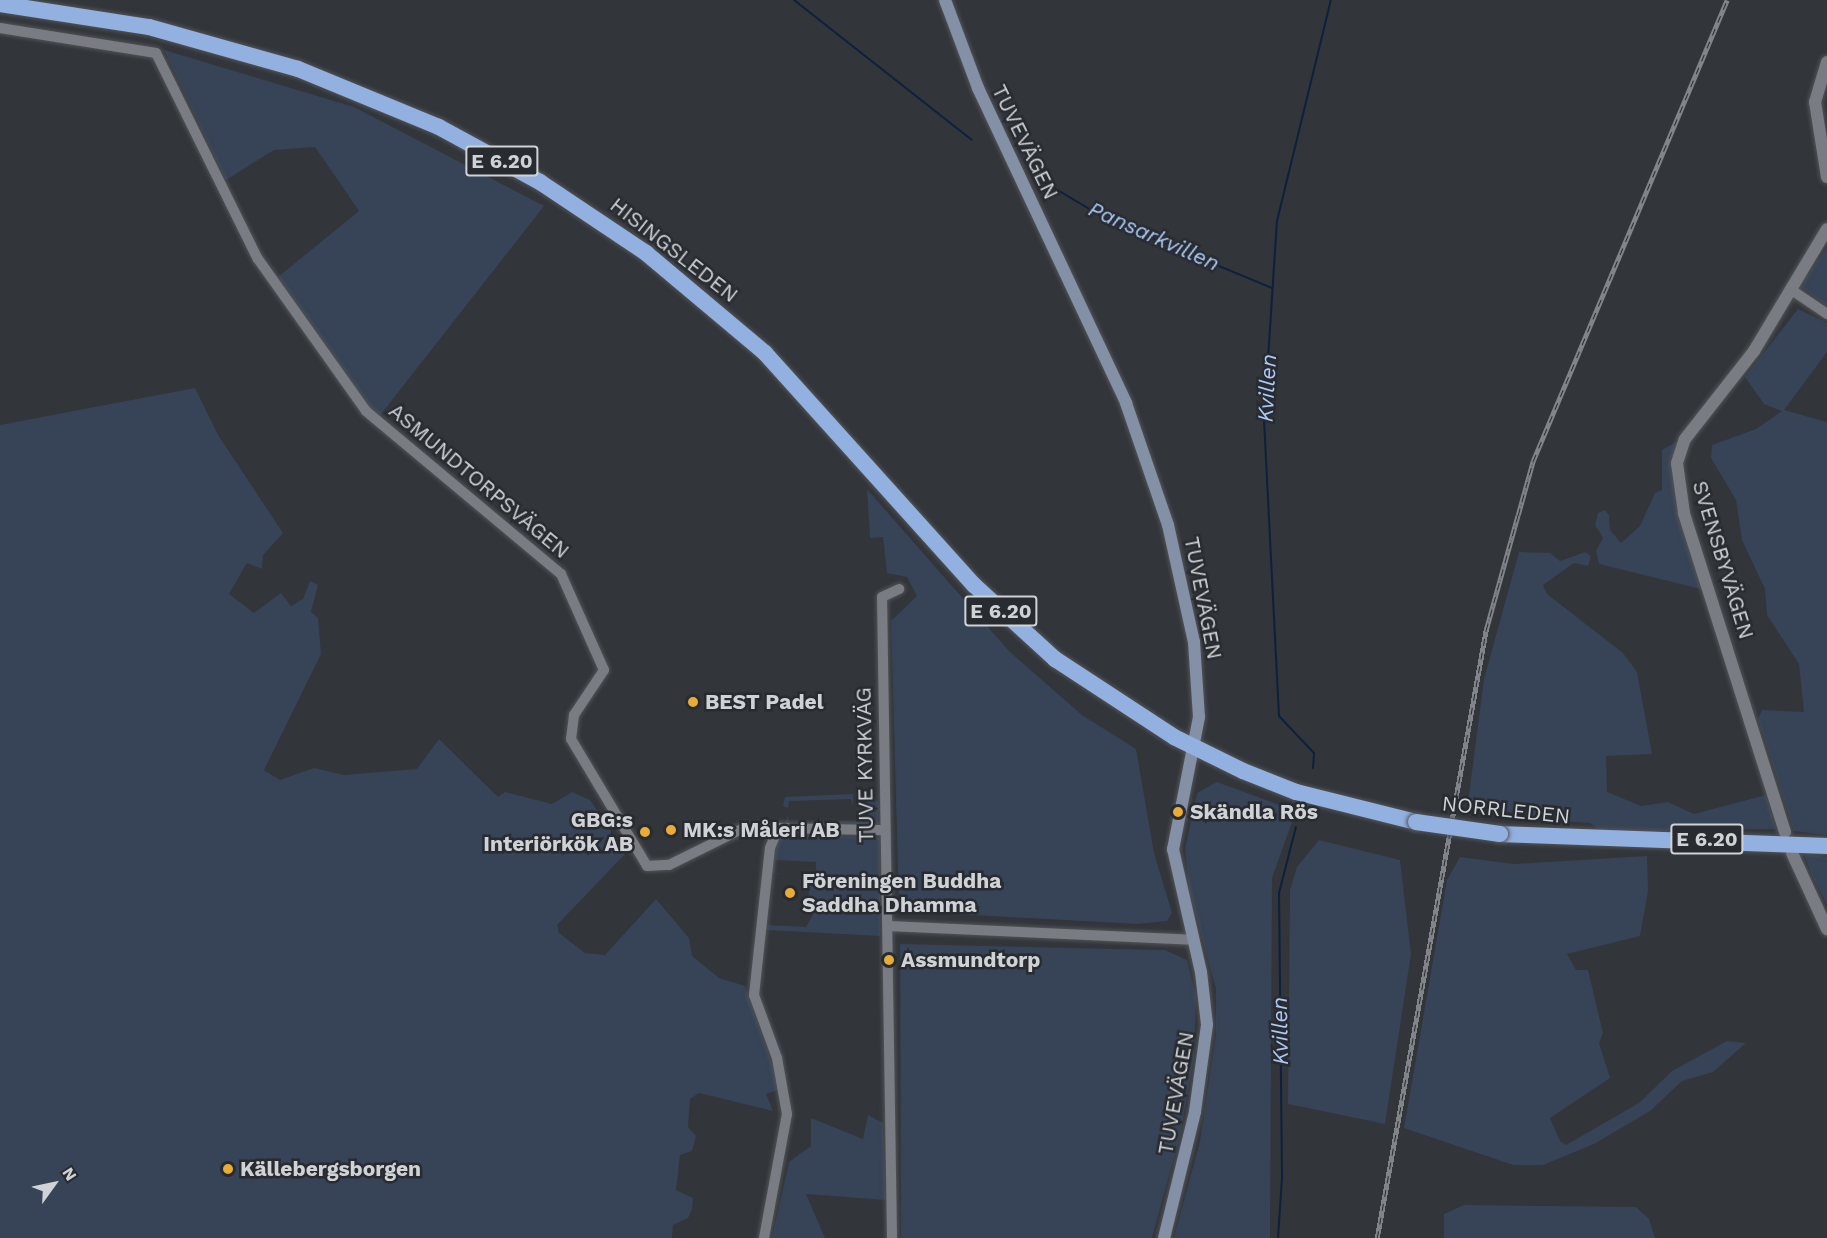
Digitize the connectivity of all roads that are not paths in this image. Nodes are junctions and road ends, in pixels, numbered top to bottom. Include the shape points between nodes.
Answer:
1 (945, 0) edge
2 (0, 4) edge
3 (0, 28) edge
4 (1827, 62) edge
5 (1827, 177) edge
6 (1827, 229) edge
7 (1790, 289) junction
8 (1827, 314) edge
9 (899, 589) dead end
10 (1194, 747) junction
11 (778, 828) junction
12 (885, 830) junction
13 (1785, 832) dead end
14 (1827, 846) edge
15 (1792, 853) dead end
16 (888, 926) junction
17 (1827, 929) edge
18 (1193, 940) junction
19 (764, 1238) edge
20 (892, 1238) edge
21 (1164, 1238) edge

1 - 10 main road, TUVEVÄGEN via 975,81 1110,364 1152,475 1194,642 1200,704
2 - 10 highway, HISINGSLEDEN / E 6.20 via 148,27 298,69 439,127 540,182 646,253 765,353 974,585 1027,635 1105,695
3 - 11 street, ASMUNDTORPSVÄGEN via 156,53 258,259 366,411 561,574 604,670 574,715 571,739 647,866 669,865 742,829
4 - 5 street via 1815,102
6 - 7 street, SVENSBYVÄGEN
7 - 8 street
7 - 13 street, SVENSBYVÄGEN via 1748,360 1685,439 1677,476
9 - 12 street, TUVE KYRKVÄG via 882,597
10 - 14 highway, NORRLEDEN / E 6.20, bridge via 1286,788 1416,822 1500,834
10 - 18 main road, TUVEVÄGEN via 1173,849
11 - 12 street
11 - 19 street via 765,869 753,982 783,1082 787,1114
12 - 16 street, TUVE KYRKVÄG
15 - 17 street
16 - 18 street
16 - 20 street, TUVE KYRKVÄG
18 - 21 main road, TUVEVÄGEN via 1205,996 1206,1041

